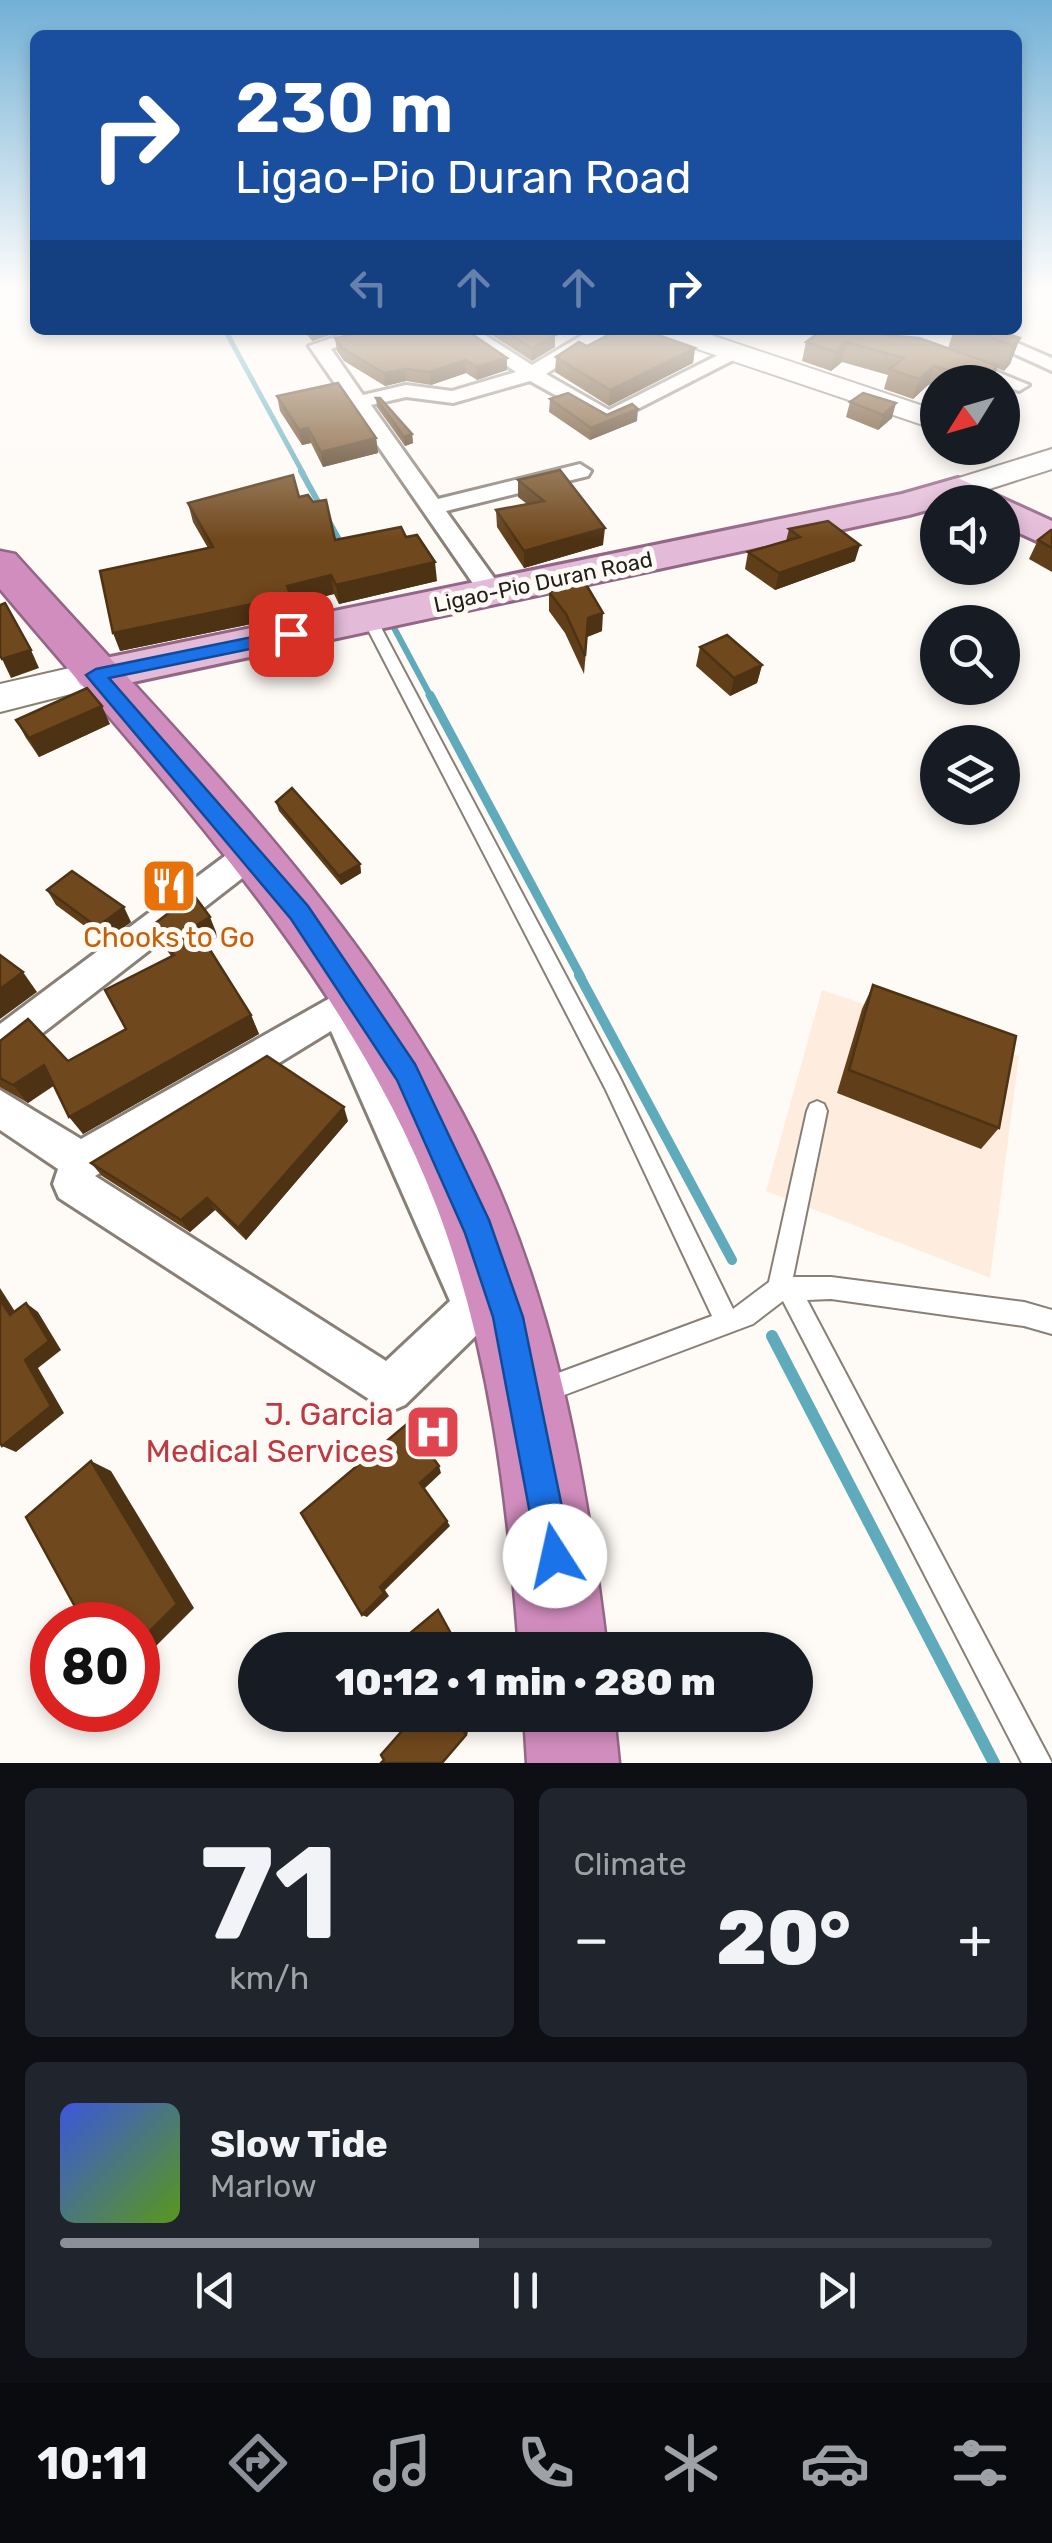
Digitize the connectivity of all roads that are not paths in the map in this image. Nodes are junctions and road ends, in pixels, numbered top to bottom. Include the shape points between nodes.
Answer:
1 (339, 375) edge
2 (527, 375) edge
3 (534, 375) edge
4 (693, 375) edge
5 (806, 375) edge
6 (1052, 378) edge
7 (1020, 386) edge
8 (358, 402) junction
9 (920, 412) edge
10 (1020, 452) edge
11 (1047, 461) edge
12 (580, 471) dead end
13 (996, 485) edge
14 (920, 503) edge
15 (432, 507) junction
16 (1020, 519) edge
17 (1052, 536) edge
18 (0, 563) edge
19 (492, 593) junction
20 (370, 618) junction
21 (96, 675) junction
22 (0, 698) edge
23 (252, 852) junction
24 (0, 1045) edge
25 (0, 1108) edge
26 (818, 1112) dead end
27 (80, 1161) junction
28 (784, 1289) junction
29 (727, 1322) junction
30 (1052, 1322) edge
31 (527, 1397) junction
32 (561, 1632) edge
33 (571, 1732) edge
34 (574, 1763) edge
35 (1038, 1763) edge

1 - 8 street
2 - 8 street via 453,396 406,391
3 - 4 street via 608,418
5 - 9 street
6 - 7 street
8 - 15 street
10 - 11 street
11 - 13 street
12 - 15 street
14 - 19 main road, Ligao-Pio Duran Road
15 - 19 street
16 - 17 main road
18 - 21 highway
19 - 20 main road, Ligao-Pio Duran Road
20 - 21 main road, Ligao-Pio Duran Road
20 - 29 lane via 602,1064
21 - 22 street
21 - 23 highway
23 - 24 street
23 - 31 highway via 406,1072 479,1230
25 - 27 street
26 - 28 lane
27 - 27 street via 73,1184 389,1388 475,1307 339,1008
28 - 29 lane
28 - 30 lane via 831,1288
28 - 35 lane
29 - 31 lane
31 - 32 highway
33 - 34 highway

